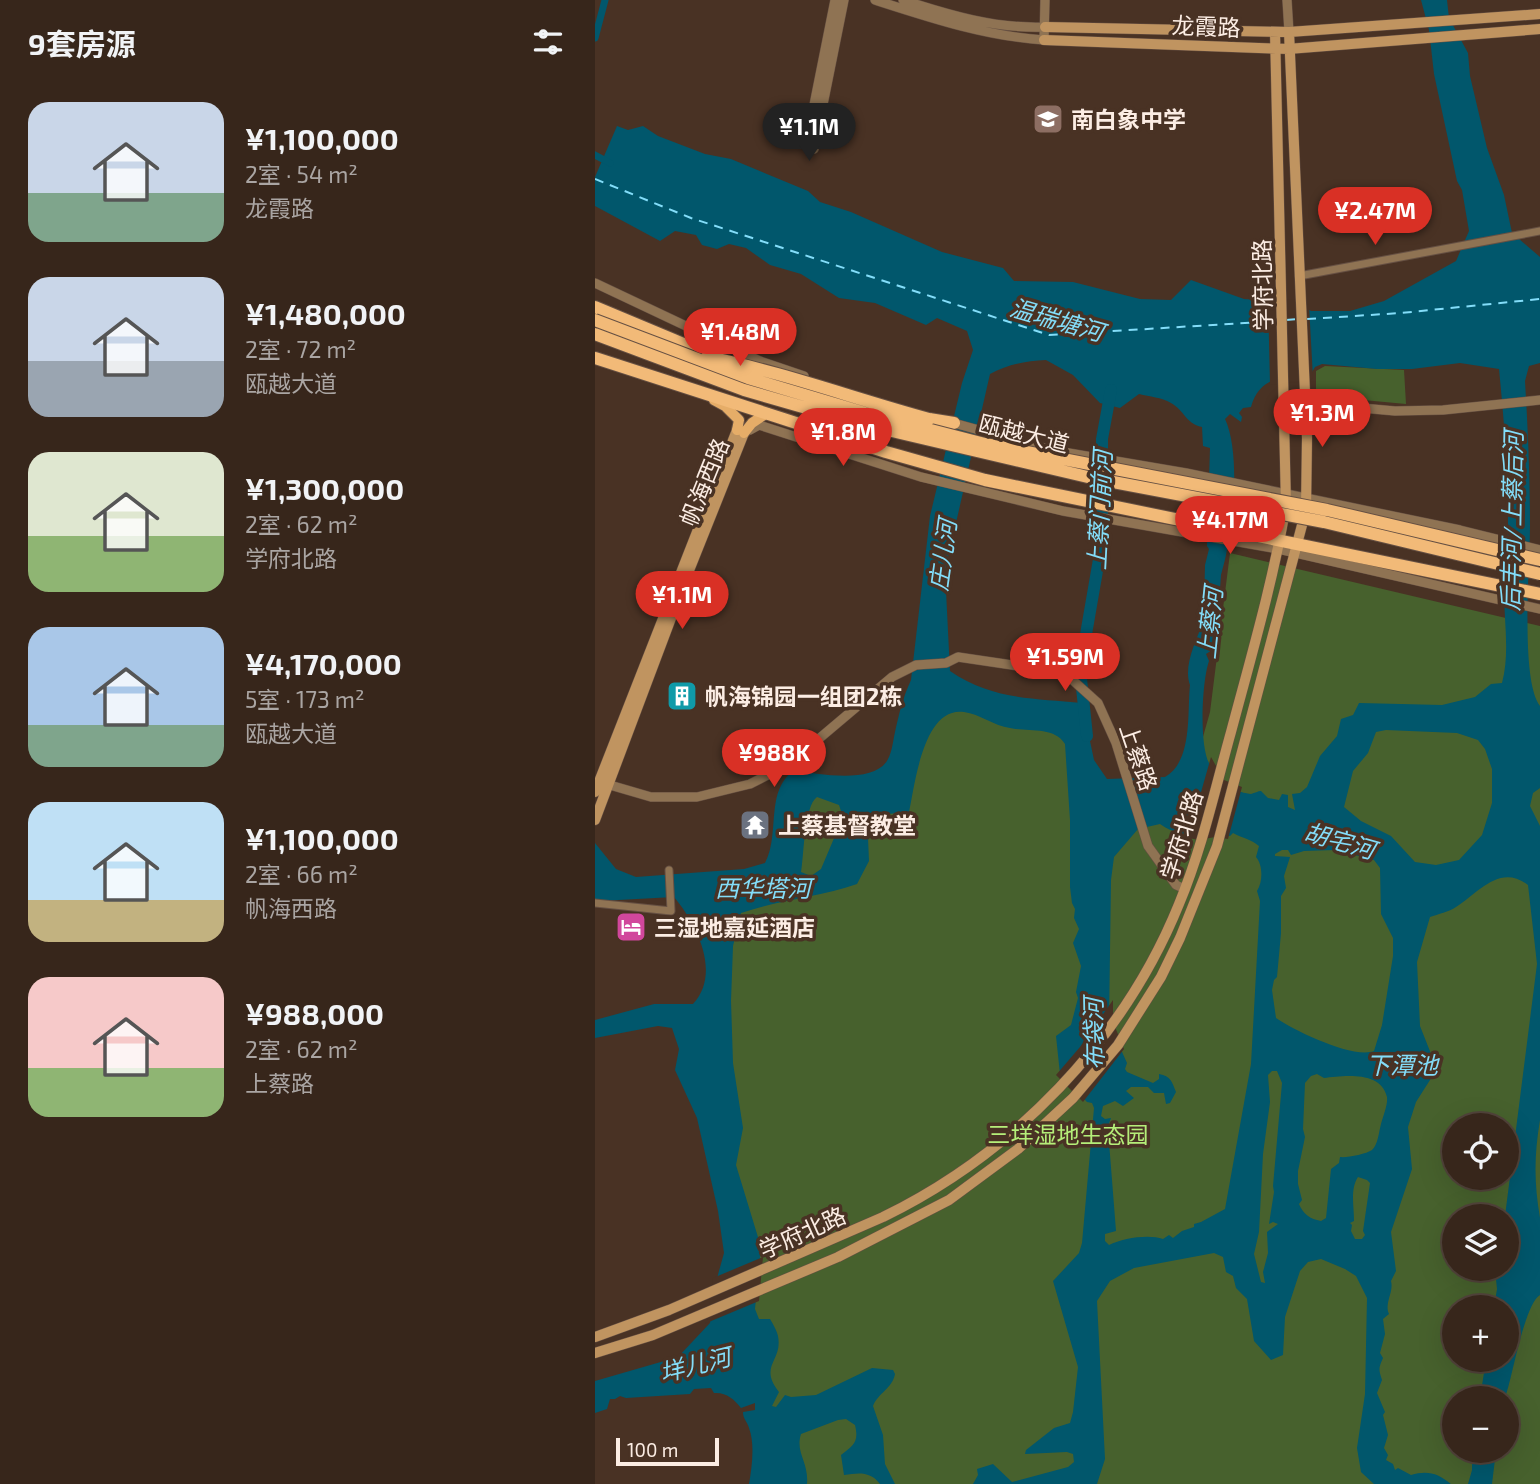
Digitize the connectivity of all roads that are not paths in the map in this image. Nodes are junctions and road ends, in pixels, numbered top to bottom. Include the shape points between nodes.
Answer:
1 (835, 0) edge
2 (844, 0) edge
3 (875, 0) edge
4 (903, 0) edge
5 (1045, 0) edge
6 (1287, 0) edge
7 (1540, 14) edge
8 (1045, 27) junction
9 (1540, 29) edge
10 (1276, 32) junction
11 (1289, 32) junction
12 (1044, 40) junction
13 (1276, 48) junction
14 (1288, 49) junction
15 (1540, 231) edge
16 (1299, 276) junction
17 (595, 283) edge
18 (595, 307) edge
19 (595, 320) edge
20 (595, 334) edge
21 (672, 350) junction
22 (595, 358) edge
23 (666, 380) junction
24 (1284, 396) junction
25 (1538, 400) edge
26 (1305, 402) junction
27 (902, 406) junction
28 (868, 408) junction
29 (767, 413) junction
30 (954, 423) junction
31 (741, 431) junction
32 (981, 438) junction
33 (971, 482) junction
34 (1287, 500) junction
35 (1306, 504) junction
36 (1279, 545) junction
37 (1297, 549) junction
38 (1539, 560) edge
39 (1496, 591) junction
40 (1538, 601) edge
41 (599, 785) edge
42 (595, 820) edge
43 (669, 870) dead end
44 (1185, 890) junction
45 (595, 903) edge
46 (595, 1337) edge
47 (595, 1353) edge

1 - 2 street via 806,145 814,149
3 - 12 street, 龙霞路 via 964,28
4 - 8 street, 龙霞路 via 950,16 1022,28
5 - 8 street
6 - 11 street
7 - 11 main road, 龙霞路
8 - 10 main road, 龙霞路
8 - 12 street
9 - 14 main road, 龙霞路
10 - 11 main road, 龙霞路
10 - 13 main road, 学府北路
11 - 14 main road, 学府北路
12 - 13 main road, 龙霞路
13 - 14 main road, 龙霞路
13 - 24 main road, 学府北路
14 - 16 main road, 学府北路
15 - 16 street
16 - 26 main road, 学府北路
17 - 27 street via 760,361
18 - 28 highway, 瓯越大道 via 786,384
19 - 21 highway, bridge
20 - 38 highway, bridge via 744,390 862,424 1092,478
21 - 30 highway, bridge via 784,375 860,401
21 - 38 highway, bridge via 761,382 985,444 1327,510
22 - 23 highway
23 - 29 highway
23 - 31 main road via 725,406 739,420
24 - 26 street
24 - 34 main road, 学府北路
25 - 26 street via 1395,411
26 - 35 main road, 学府北路
27 - 28 street
27 - 30 street
28 - 32 highway, 瓯越大道, bridge via 950,437
29 - 31 main road
29 - 33 highway via 944,468
30 - 32 street
31 - 33 street via 759,425 940,482
31 - 41 main road, 帆海西路 via 679,597
32 - 34 street via 1186,472
32 - 34 highway, 瓯越大道, bridge via 1013,455 1125,478
33 - 36 highway via 1114,506
33 - 36 street via 1063,511
34 - 35 highway, 瓯越大道
34 - 36 main road, 学府北路
35 - 37 main road, 学府北路
35 - 38 highway, 瓯越大道, bridge via 1499,554
35 - 38 street via 1497,540
36 - 37 highway
36 - 44 main road, 学府北路
37 - 39 street
37 - 39 highway via 1364,558
37 - 47 main road, 学府北路 via 1217,846 1180,938 1118,1045 1073,1098 1018,1149 949,1200 838,1257 671,1328
39 - 40 highway
41 - 42 main road, 帆海西路
41 - 44 street, 上蔡路 via 651,797 697,797 750,784 789,764 892,677 916,665 946,663 958,657 1012,665 1068,676 1098,703 1117,743 1148,846 1176,885
43 - 45 street via 671,911
44 - 46 main road, 学府北路 via 1125,1006 1086,1058 1009,1136 903,1208 702,1296

